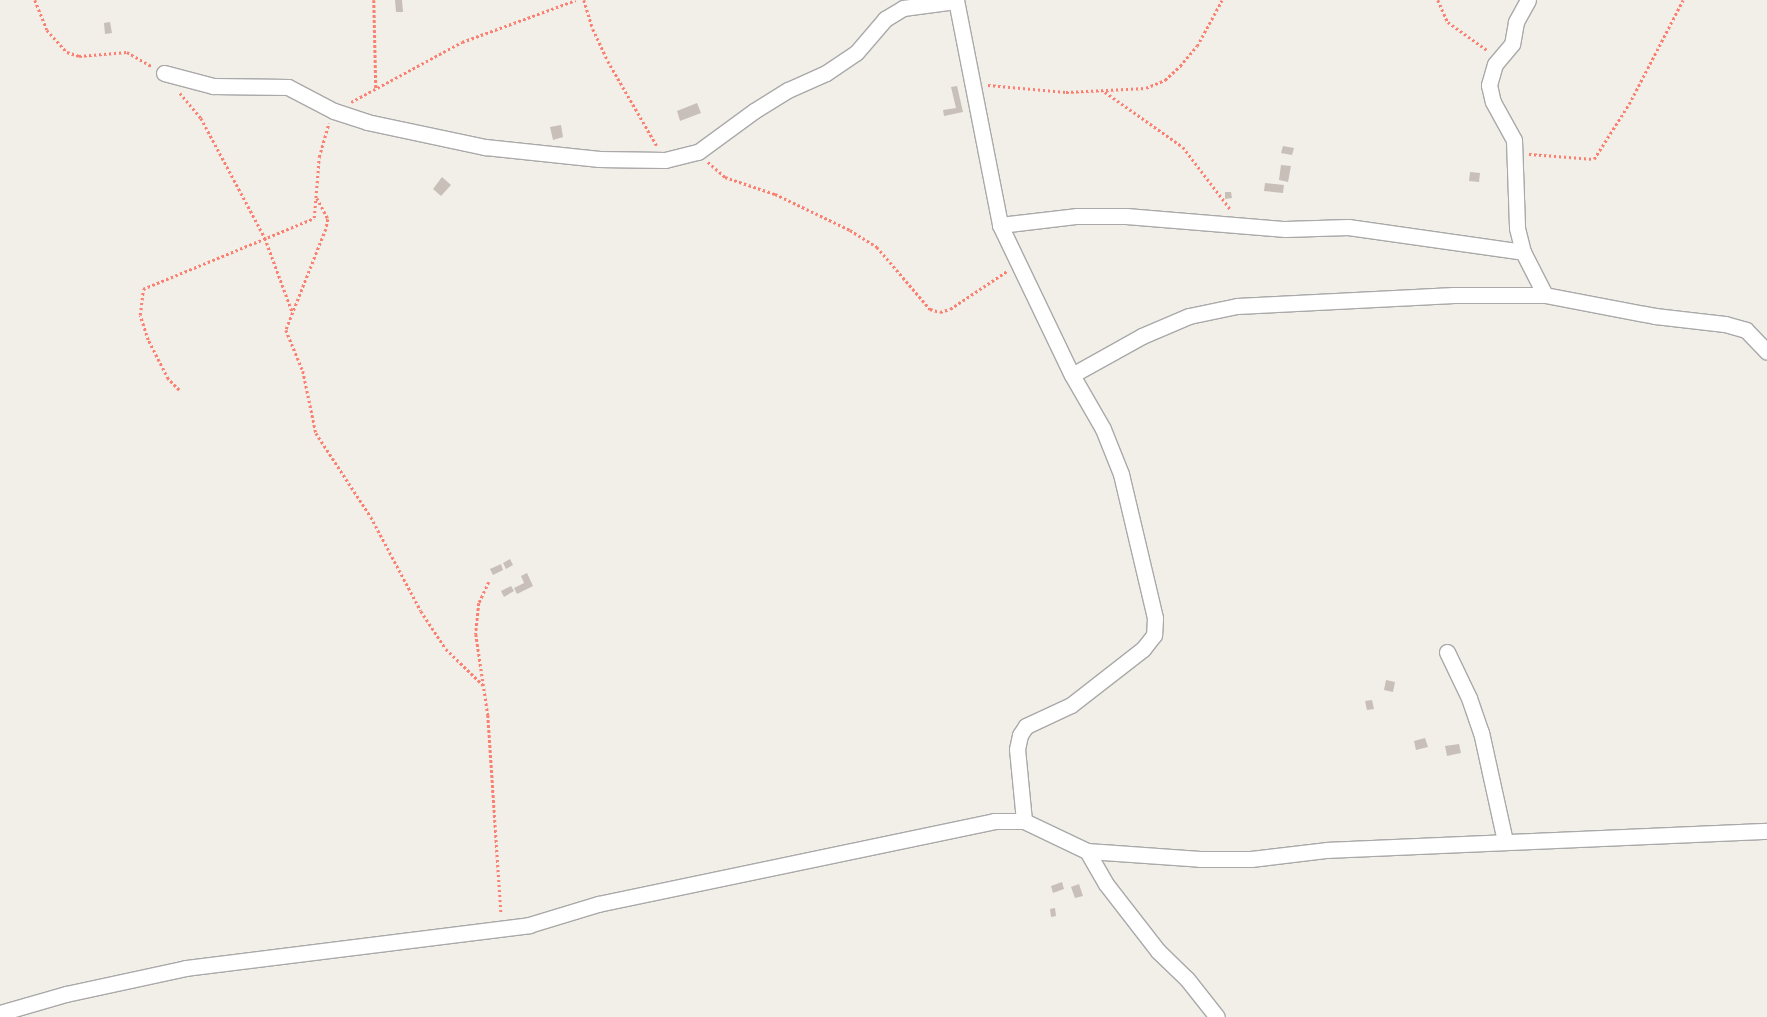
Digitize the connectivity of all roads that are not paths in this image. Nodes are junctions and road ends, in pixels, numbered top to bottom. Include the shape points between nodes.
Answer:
1 (956, 0) edge
2 (1528, 0) edge
3 (164, 73) road end
4 (1000, 225) junction
5 (1523, 252) junction
6 (1545, 295) junction
7 (1767, 352) edge
8 (1072, 375) junction
9 (1447, 652) dead end
10 (1024, 822) junction
11 (1767, 831) edge
12 (1505, 841) junction
13 (1087, 851) junction
14 (0, 1013) edge
15 (1217, 1017) edge

1 - 3 street via 897,12 885,19 848,58 826,73 788,90 698,152 665,160 600,159 485,147 367,122 334,111 288,87 214,86
1 - 4 street
2 - 5 street via 1516,22 1512,44 1490,73 1489,85 1493,102 1514,140 1517,156 1515,201
4 - 5 street via 1077,216 1126,216 1245,226 1348,227
4 - 8 street
5 - 6 street
6 - 7 street via 1736,326 1751,334
6 - 8 street via 1454,295 1237,306 1189,316 1142,336
8 - 10 street via 1103,429 1122,474 1155,618 1154,635 1143,649 1071,705 1023,730 1017,749
9 - 12 street via 1481,732
10 - 13 street
10 - 14 street via 994,821 938,831 598,904 529,926 186,968 66,994
11 - 12 street
12 - 13 street via 1327,850 1251,859 1164,858
13 - 15 street via 1106,884 1158,952 1187,979

